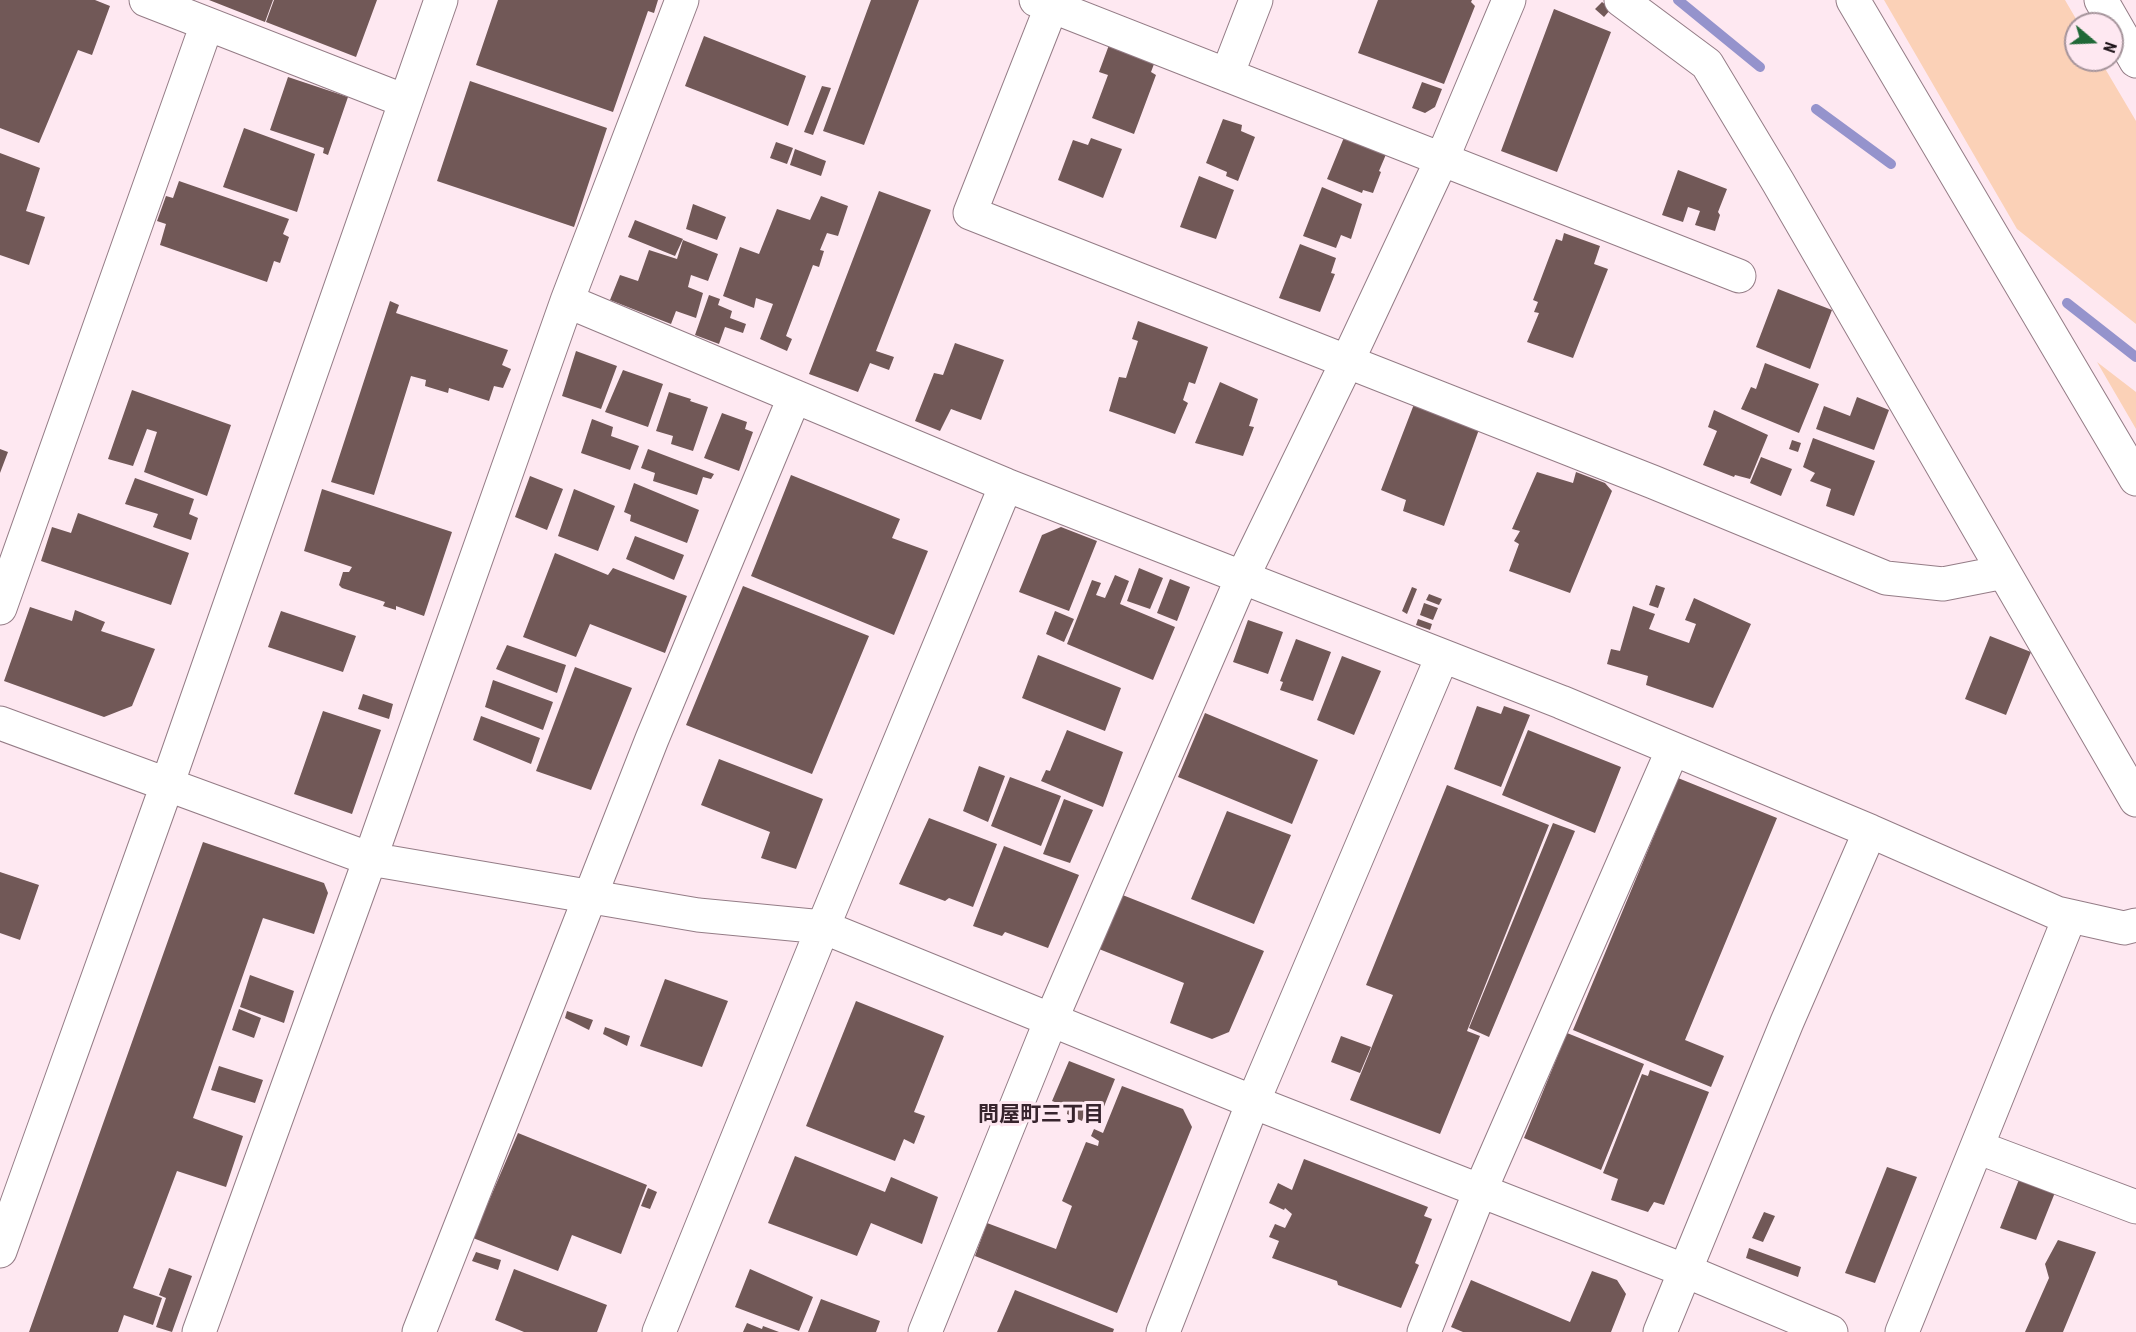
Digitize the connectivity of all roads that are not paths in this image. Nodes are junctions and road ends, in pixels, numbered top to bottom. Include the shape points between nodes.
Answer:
1 (146, 0) edge
2 (441, 0) edge
3 (681, 0) edge
4 (1256, 0) edge
5 (1509, 0) edge
6 (1621, 0) edge
7 (1853, 0) edge
8 (2101, 0) edge
9 (1047, 2) edge
10 (207, 24) junction
11 (2136, 61) edge
12 (1227, 75) junction
13 (405, 101) junction
14 (1442, 159) junction
15 (1739, 276) dead end
16 (567, 302) junction
17 (1347, 362) junction
18 (794, 398) junction
19 (2136, 479) edge
20 (1006, 485) junction
21 (2004, 572) junction
22 (1242, 578) junction
23 (0, 608) edge
24 (1442, 657) junction
25 (0, 723) edge
26 (1673, 749) junction
27 (167, 785) junction
28 (2136, 800) edge
29 (1870, 831) junction
30 (370, 859) junction
31 (590, 898) junction
32 (2070, 916) junction
33 (2136, 925) edge
34 (823, 927) junction
35 (1052, 1020) junction
36 (1253, 1102) junction
37 (1977, 1147) junction
38 (1480, 1191) junction
39 (2136, 1207) edge
40 (0, 1251) edge
41 (1686, 1271) junction
42 (199, 1332) edge
43 (420, 1332) edge
44 (659, 1332) edge
45 (925, 1332) edge
46 (1163, 1332) edge
47 (1424, 1332) edge
48 (1660, 1332) edge
49 (1831, 1332) edge
50 (1902, 1332) edge

1 - 10 street
2 - 13 street
3 - 16 street
4 - 12 street
5 - 14 street
6 - 21 street via 1707,64
7 - 19 street
8 - 11 street
9 - 12 street
9 - 17 street via 970,213
10 - 13 street
10 - 23 street
12 - 14 street
13 - 27 street
14 - 15 street
14 - 17 street
16 - 18 street
16 - 30 street
17 - 21 street via 1886,578 1943,584
17 - 22 street
18 - 20 street
18 - 31 street
20 - 22 street
20 - 34 street
21 - 28 street
22 - 24 street
22 - 35 street
24 - 26 street
24 - 36 street
25 - 27 street
26 - 29 street
26 - 38 street
27 - 30 street
27 - 40 street
29 - 32 street
29 - 41 street
30 - 31 street
30 - 42 street
31 - 34 street via 698,915
31 - 43 street
32 - 33 street via 2124,928
32 - 37 street
34 - 35 street
34 - 44 street
35 - 36 street
35 - 45 street
36 - 38 street
36 - 46 street
37 - 39 street
37 - 50 street
38 - 41 street
38 - 47 street
41 - 48 street
41 - 49 street

